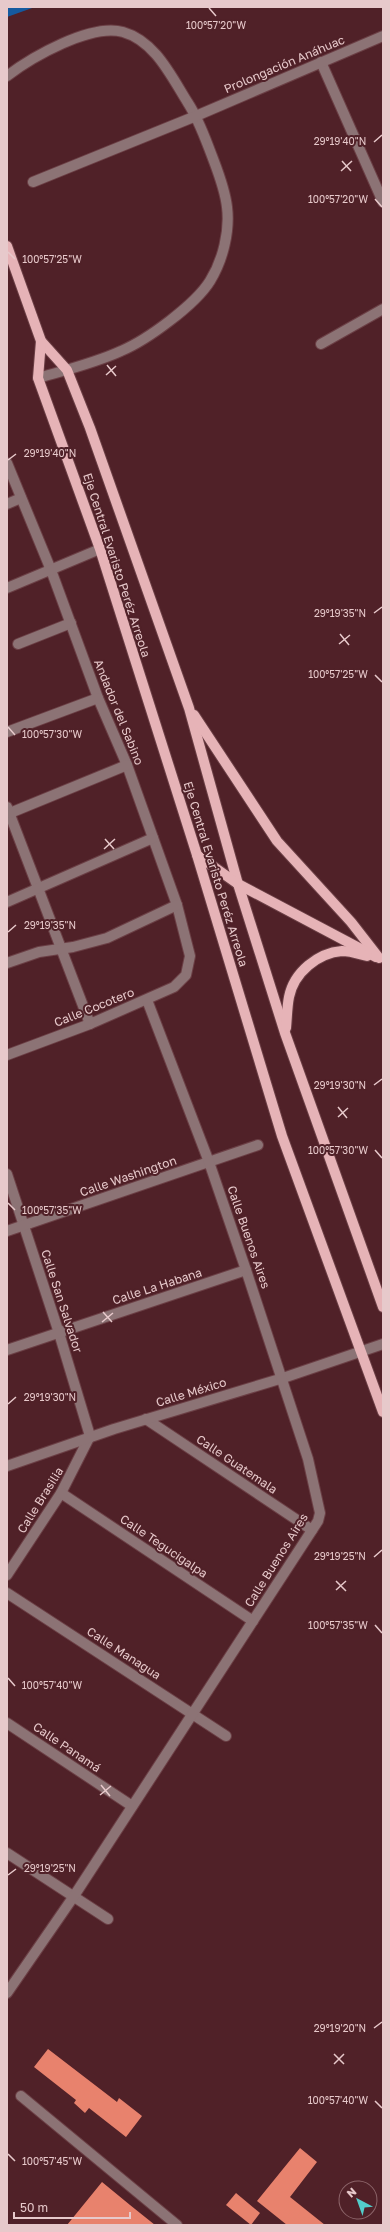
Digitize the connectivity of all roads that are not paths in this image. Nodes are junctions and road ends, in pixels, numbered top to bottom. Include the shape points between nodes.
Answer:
1 (383, 36) edge
2 (321, 62) junction
3 (7, 76) edge
4 (196, 116) junction
5 (33, 182) dead end
6 (383, 202) edge
7 (7, 246) edge
8 (383, 309) edge
9 (41, 341) junction
10 (321, 344) dead end
11 (67, 370) junction
12 (38, 378) junction
13 (7, 463) edge
14 (21, 498) junction
15 (7, 504) edge
16 (100, 550) junction
17 (51, 570) junction
18 (7, 588) edge
19 (71, 624) junction
20 (18, 644) dead end
21 (98, 698) junction
22 (189, 708) junction
23 (7, 732) edge
24 (127, 765) junction
25 (8, 810) edge
26 (153, 838) junction
27 (197, 855) junction
28 (238, 884) junction
29 (39, 888) junction
30 (7, 902) edge
31 (177, 905) junction
32 (60, 948) junction
33 (381, 959) edge
34 (7, 963) edge
35 (186, 975) joint
36 (147, 1000) junction
37 (90, 1024) junction
38 (285, 1033) junction
39 (7, 1055) edge
40 (258, 1145) dead end
41 (209, 1162) junction
42 (7, 1174) edge
43 (25, 1225) junction
44 (7, 1231) edge
45 (246, 1270) junction
46 (383, 1306) edge
47 (59, 1333) junction
48 (383, 1344) edge
49 (7, 1350) edge
50 (362, 1350) junction
51 (282, 1378) junction
52 (383, 1412) edge
53 (146, 1420) junction
54 (90, 1436) junction
55 (7, 1466) edge
56 (62, 1493) junction
57 (312, 1530) junction
58 (7, 1575) edge
59 (7, 1593) edge
60 (253, 1621) junction
61 (193, 1713) junction
62 (7, 1723) edge
63 (226, 1736) dead end
64 (132, 1806) junction
65 (7, 1853) edge
66 (74, 1896) junction
67 (108, 1919) dead end
68 (8, 1988) edge
69 (21, 2096) dead end
70 (178, 2225) edge

1 - 2 street, Prolongación Anáhuac
2 - 4 street, Prolongación Anáhuac
2 - 6 street
3 - 4 street via 39,54 74,39 103,32 121,32 137,38 154,52
4 - 5 street, Prolongación Anáhuac
4 - 11 street via 221,179 227,207 226,232 219,262 209,282 174,317 146,338 122,351
7 - 9 main road, Eje Central Evaristo Peréz Arreola
8 - 10 street
9 - 11 main road, Eje Central Evaristo Peréz Arreola
9 - 12 main road, Eje Central Evaristo Peréz Arreola
11 - 12 street
11 - 22 main road, Eje Central Evaristo Peréz Arreola
12 - 16 main road, Eje Central Evaristo Peréz Arreola
13 - 14 street, Andador del Sabino
14 - 15 street
14 - 17 street, Andador del Sabino
16 - 17 street
16 - 27 main road, Eje Central Evaristo Peréz Arreola
17 - 18 street
17 - 19 street, Andador del Sabino
19 - 20 street
19 - 21 street, Andador del Sabino
21 - 23 street
21 - 24 street, Andador del Sabino
22 - 28 main road, Eje Central Evaristo Peréz Arreola
22 - 33 main road via 277,841
24 - 25 street
24 - 26 street, Andador del Sabino
25 - 29 street
26 - 29 street
26 - 31 street, Andador del Sabino
27 - 28 main road
27 - 50 main road, Eje Central Evaristo Peréz Arreola via 282,1136
28 - 33 main road
28 - 38 main road, Eje Central Evaristo Peréz Arreola
29 - 30 street
29 - 32 street
31 - 32 street via 107,938 73,948
31 - 35 street, Andador del Sabino via 190,956
32 - 34 street
32 - 37 street
33 - 38 main road via 344,951 327,954 315,960 302,972 289,996
35 - 36 street, Calle Cocotero via 174,987
36 - 37 street, Calle Cocotero
36 - 41 street, Calle Buenos Aires
37 - 39 street, Calle Cocotero
38 - 46 main road, Eje Central Evaristo Peréz Arreola
40 - 41 street, Calle Washington
41 - 43 street, Calle Washington
41 - 45 street, Calle Buenos Aires
42 - 43 street, Calle San Salvador
43 - 44 street, Calle Washington
43 - 47 street, Calle San Salvador
45 - 47 street, Calle La Habana
45 - 51 street, Calle Buenos Aires
47 - 49 street, Calle La Habana
47 - 54 street, Calle San Salvador
48 - 50 street, Calle México
50 - 51 street, Calle México
50 - 52 main road, Eje Central Evaristo Peréz Arreola
51 - 53 street, Calle México
51 - 57 street, Calle Buenos Aires via 318,1499 320,1513
53 - 54 street, Calle México
53 - 57 street, Calle Guatemala
54 - 55 street, Calle México
54 - 56 street, Calle Brasilia
56 - 58 street, Calle Brasilia
56 - 60 street, Calle Tegucigalpa
57 - 60 street, Calle Buenos Aires
59 - 61 street, Calle Managua
60 - 61 street, Calle Buenos Aires
61 - 63 street, Calle Managua
61 - 64 street, Calle Buenos Aires
62 - 64 street, Calle Panamá
64 - 66 street, Calle Buenos Aires
65 - 66 street
66 - 67 street
66 - 68 street, Calle Buenos Aires
69 - 70 street

